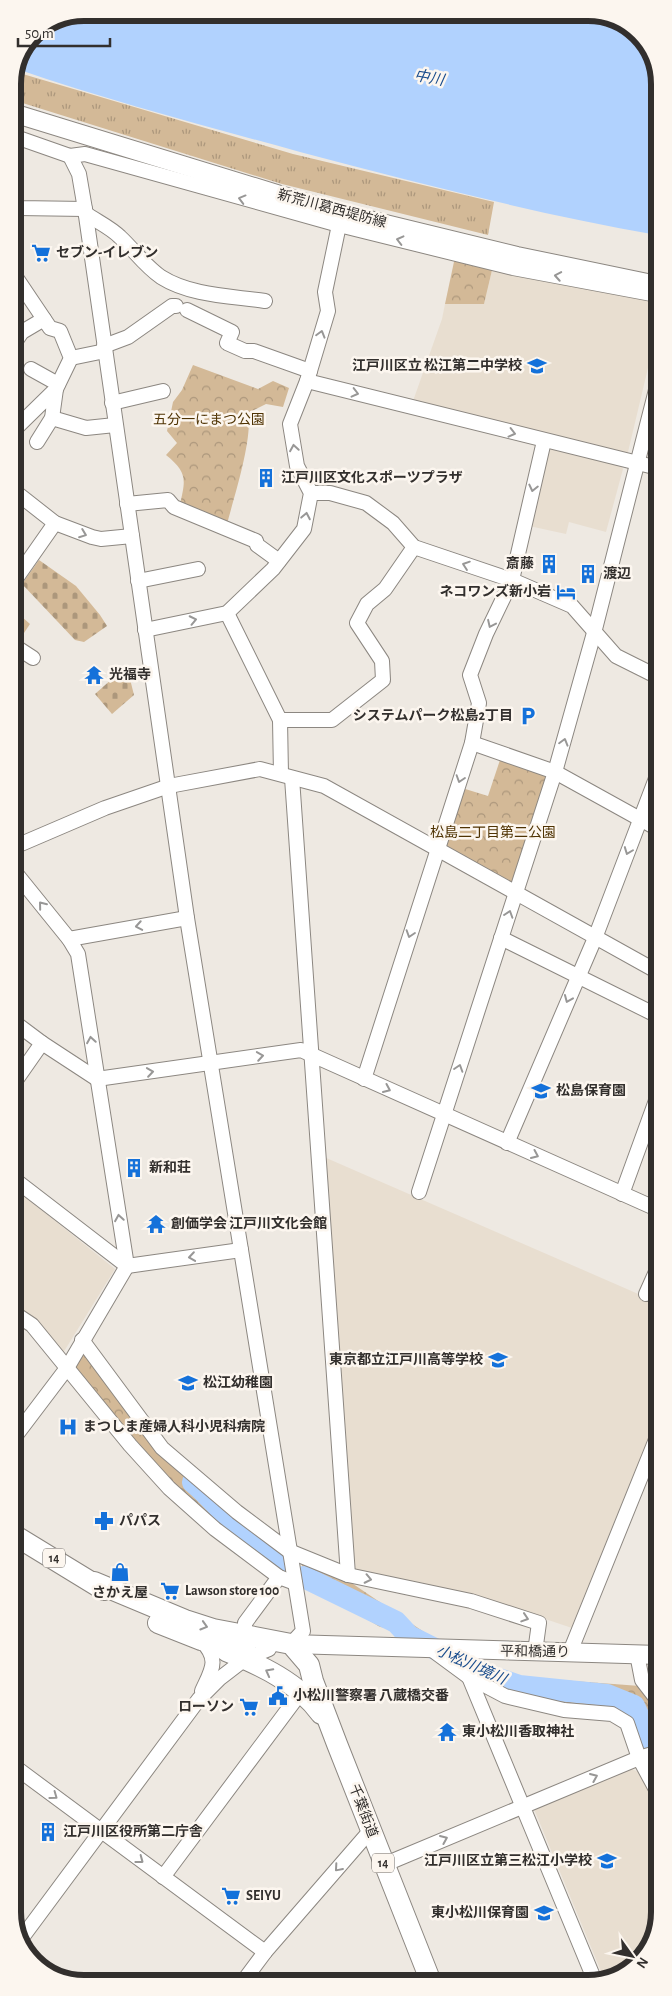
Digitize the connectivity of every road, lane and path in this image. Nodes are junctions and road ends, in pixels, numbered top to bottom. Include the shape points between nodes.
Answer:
1 (21, 115) edge
2 (21, 139) edge
3 (70, 156) junction
4 (21, 208) edge
5 (85, 211) junction
6 (339, 225) junction
7 (605, 280) junction
8 (651, 284) edge
9 (21, 285) edge
10 (651, 293) edge
11 (265, 301) dead end
12 (44, 319) junction
13 (21, 333) edge
14 (105, 348) junction
15 (71, 358) junction
16 (31, 369) dead end
17 (309, 376) junction
18 (57, 386) junction
19 (163, 391) dead end
20 (112, 403) junction
21 (651, 410) edge
22 (52, 418) junction
23 (21, 424) edge
24 (115, 425) junction
25 (544, 441) junction
26 (37, 442) dead end
27 (638, 463) junction
28 (651, 466) edge
29 (311, 493) junction
30 (21, 496) edge
31 (127, 504) junction
32 (55, 523) junction
33 (132, 536) junction
34 (414, 547) junction
35 (279, 561) junction
36 (198, 569) dead end
37 (21, 571) edge
38 (512, 580) junction
39 (138, 581) junction
40 (227, 613) junction
41 (145, 630) junction
42 (594, 633) junction
43 (21, 650) edge
44 (33, 658) dead end
45 (651, 674) edge
46 (280, 720) junction
47 (472, 742) junction
48 (555, 772) junction
49 (286, 776) junction
50 (169, 786) junction
51 (651, 792) edge
52 (641, 819) junction
53 (651, 825) edge
54 (21, 844) edge
55 (437, 849) junction
56 (21, 880) edge
57 (516, 893) junction
58 (187, 918) junction
59 (501, 938) junction
60 (595, 938) junction
61 (70, 939) junction
62 (651, 968) edge
63 (578, 976) junction
64 (651, 1012) edge
65 (21, 1027) edge
66 (42, 1043) junction
67 (311, 1054) junction
68 (212, 1064) junction
69 (21, 1073) edge
70 (97, 1079) junction
71 (364, 1079) junction
72 (651, 1114) edge
73 (444, 1115) junction
74 (507, 1143) junction
75 (21, 1185) edge
76 (419, 1192) dead end
77 (622, 1194) junction
78 (651, 1207) edge
79 (241, 1250) junction
80 (127, 1266) junction
81 (651, 1283) edge
82 (646, 1294) dead end
83 (21, 1317) edge
84 (82, 1340) junction
85 (67, 1368) junction
86 (21, 1429) edge
87 (651, 1452) edge
88 (21, 1539) edge
89 (289, 1551) junction
90 (348, 1575) junction
91 (279, 1577) junction
92 (94, 1582) junction
93 (295, 1583) junction
94 (245, 1635) junction
95 (201, 1640) junction
96 (291, 1644) junction
97 (269, 1649) junction
98 (431, 1649) junction
99 (535, 1652) junction
100 (570, 1652) junction
101 (637, 1654) junction
102 (651, 1655) edge
103 (245, 1659) junction
104 (469, 1677) junction
105 (300, 1692) junction
106 (651, 1692) edge
107 (199, 1699) junction
108 (336, 1744) junction
109 (651, 1755) edge
110 (642, 1758) junction
111 (21, 1771) edge
112 (651, 1778) edge
113 (524, 1806) junction
114 (101, 1830) junction
115 (370, 1831) junction
116 (383, 1865) junction
117 (163, 1877) junction
118 (25, 1933) edge
119 (265, 1952) junction
120 (592, 1974) edge
121 (248, 1975) edge
122 (428, 1975) edge

1 - 7 main road, 新荒川葛西堤防線 via 332,212
2 - 3 street
3 - 5 street via 79,174
6 -> 3 street via 85,154
4 - 5 street
5 - 11 street via 119,236 160,276 193,290
5 - 14 street
7 -> 6 street via 513,268
17 -> 6 street via 328,311 324,292
7 - 8 main road, 新荒川葛西堤防線
7 - 10 street
9 - 12 street
12 - 13 street
12 - 15 street via 50,328 60,331
14 - 15 street
14 - 17 street via 128,337 172,306 232,332 227,343 245,351 254,351
14 - 20 street
15 - 18 street
16 - 18 street
17 -> 25 street
29 -> 17 street via 297,466 290,424
18 - 22 street
18 - 23 street
19 - 20 street
20 - 24 street
21 - 27 street
22 - 24 street via 86,428
22 - 26 street
24 - 31 street
25 - 27 street
25 -> 38 street
27 - 28 street
27 - 42 street
29 - 34 street via 330,493 366,503 393,523
35 -> 29 street via 304,529
30 - 32 street
31 - 33 street
31 - 35 street via 168,500 174,507 256,541
32 -> 33 street via 101,539
32 - 37 street
33 - 39 street
38 -> 34 street
34 - 46 street via 385,589 367,604 357,623 382,661 383,680 332,720
35 - 40 street
36 - 39 street
38 - 42 street via 572,606
38 -> 47 street via 470,675 479,703
39 - 41 street
41 -> 40 street
40 - 46 street
41 - 50 street
42 - 45 street via 616,656
48 -> 42 street
43 - 44 street
46 - 49 street
47 - 48 street
47 -> 55 street
48 - 52 street
48 - 57 street
49 - 50 street via 260,769
49 - 55 street via 324,786
49 - 67 street
50 - 54 street via 106,808
50 - 58 street
51 - 52 street
52 - 53 street
52 -> 60 street
55 - 57 street
55 -> 71 street
61 -> 56 street
59 -> 57 street
57 - 60 street
58 -> 61 street
58 - 68 street
59 - 63 street
73 -> 59 street
60 - 62 street
60 - 63 street
70 -> 61 street via 78,954
63 - 64 street
63 -> 74 street
65 - 66 street
66 - 69 street
66 - 70 street
68 -> 67 street via 301,1050
67 - 71 street
67 - 90 street
70 -> 68 street
68 - 79 street
80 -> 70 street
71 -> 73 street
72 - 77 street
73 - 74 street
73 - 76 street
74 -> 77 street
75 - 80 street
77 - 78 street
79 -> 80 street
79 - 89 street
80 - 84 street
81 - 82 street
83 - 85 street via 32,1325
84 - 85 street
84 - 89 street via 162,1448 236,1512
85 - 86 street
85 - 91 street via 169,1488 215,1529
87 - 100 street
88 - 92 highway, 14
89 - 90 street
89 - 93 street
90 -> 99 street via 472,1601 539,1623
91 - 93 street
91 - 94 street via 245,1623
92 -> 94 highway, 14 via 185,1620
92 - 95 highway, 14 via 142,1615 180,1634
93 - 96 street via 302,1631
94 - 96 highway, 14
95 - 97 highway, 14
95 - 103 highway
95 - 107 street via 210,1650 214,1665
96 - 97 highway, 14
96 - 98 main road, 平和橋通り
96 - 108 highway, 千葉街道 / 14 via 309,1665
97 - 103 street
98 - 99 main road, 平和橋通り
98 - 104 street
99 - 100 main road, 平和橋通り
100 - 101 main road, 平和橋通り
101 - 102 main road, 平和橋通り
101 - 106 street via 642,1680
105 -> 103 highway
103 - 107 street
104 - 110 street via 505,1696 564,1710 612,1714 627,1723
104 - 113 street
105 - 108 highway via 318,1710
105 - 117 street
107 - 114 street
108 - 115 highway, 千葉街道 / 14
109 - 110 street
110 - 112 street
113 -> 110 street
111 -> 114 street
116 -> 113 street
113 - 120 street
114 -> 117 street
114 - 118 street
115 - 116 highway, 千葉街道 / 14
115 -> 119 street
116 - 122 highway, 千葉街道 / 14
117 - 119 street
119 - 121 street

